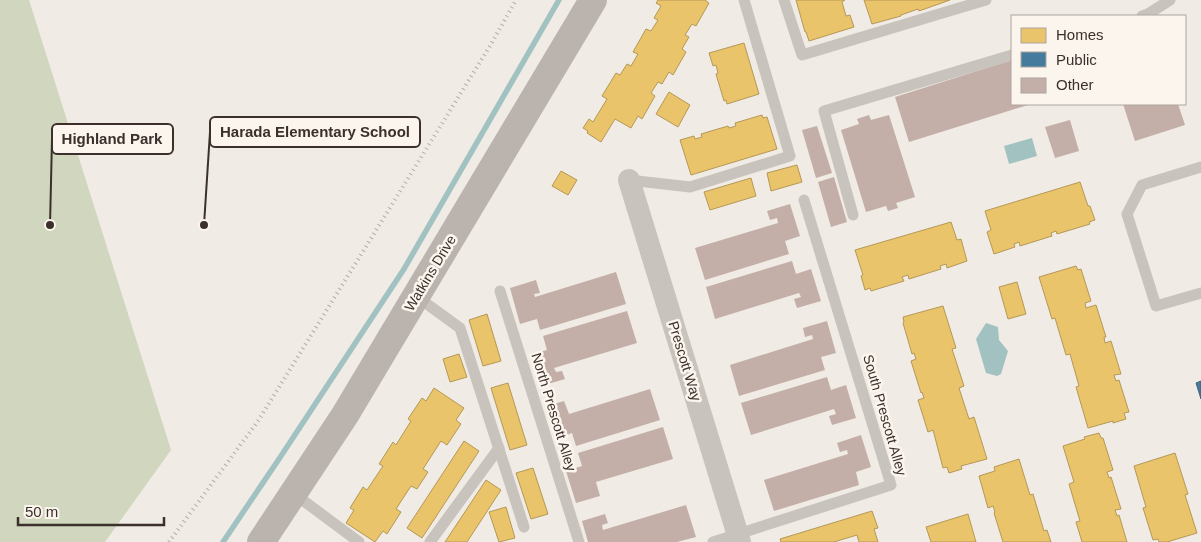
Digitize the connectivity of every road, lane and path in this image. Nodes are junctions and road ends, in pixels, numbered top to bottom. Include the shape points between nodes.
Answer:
1 (593, 0) edge
2 (744, 0) edge
3 (784, 0) edge
4 (986, 0) edge
5 (1170, 0) edge
6 (1145, 15) edge
7 (1011, 55) edge
8 (1201, 167) edge
9 (629, 180) joint
10 (804, 200) dead end
11 (854, 214) dead end
12 (500, 291) dead end
13 (1201, 293) edge
14 (416, 296) junction
15 (499, 448) junction
16 (293, 494) junction
17 (524, 527) dead end
18 (739, 538) edge
19 (261, 542) edge
20 (359, 542) edge
21 (430, 542) edge
22 (579, 542) edge
23 (713, 542) edge

1 - 14 street, Watkins Drive
2 - 9 lane via 790,156 690,187
3 - 4 lane via 802,55
5 - 6 lane
7 - 11 lane via 824,111
8 - 13 lane via 1142,184 1127,214 1156,306
9 - 18 street, Prescott Way
10 - 18 lane, South Prescott Alley via 891,485
12 - 22 lane, North Prescott Alley
14 - 15 lane via 460,328
14 - 16 street, Watkins Drive
15 - 17 lane
15 - 21 lane
16 - 19 street, Watkins Drive
16 - 20 lane
18 - 23 lane

